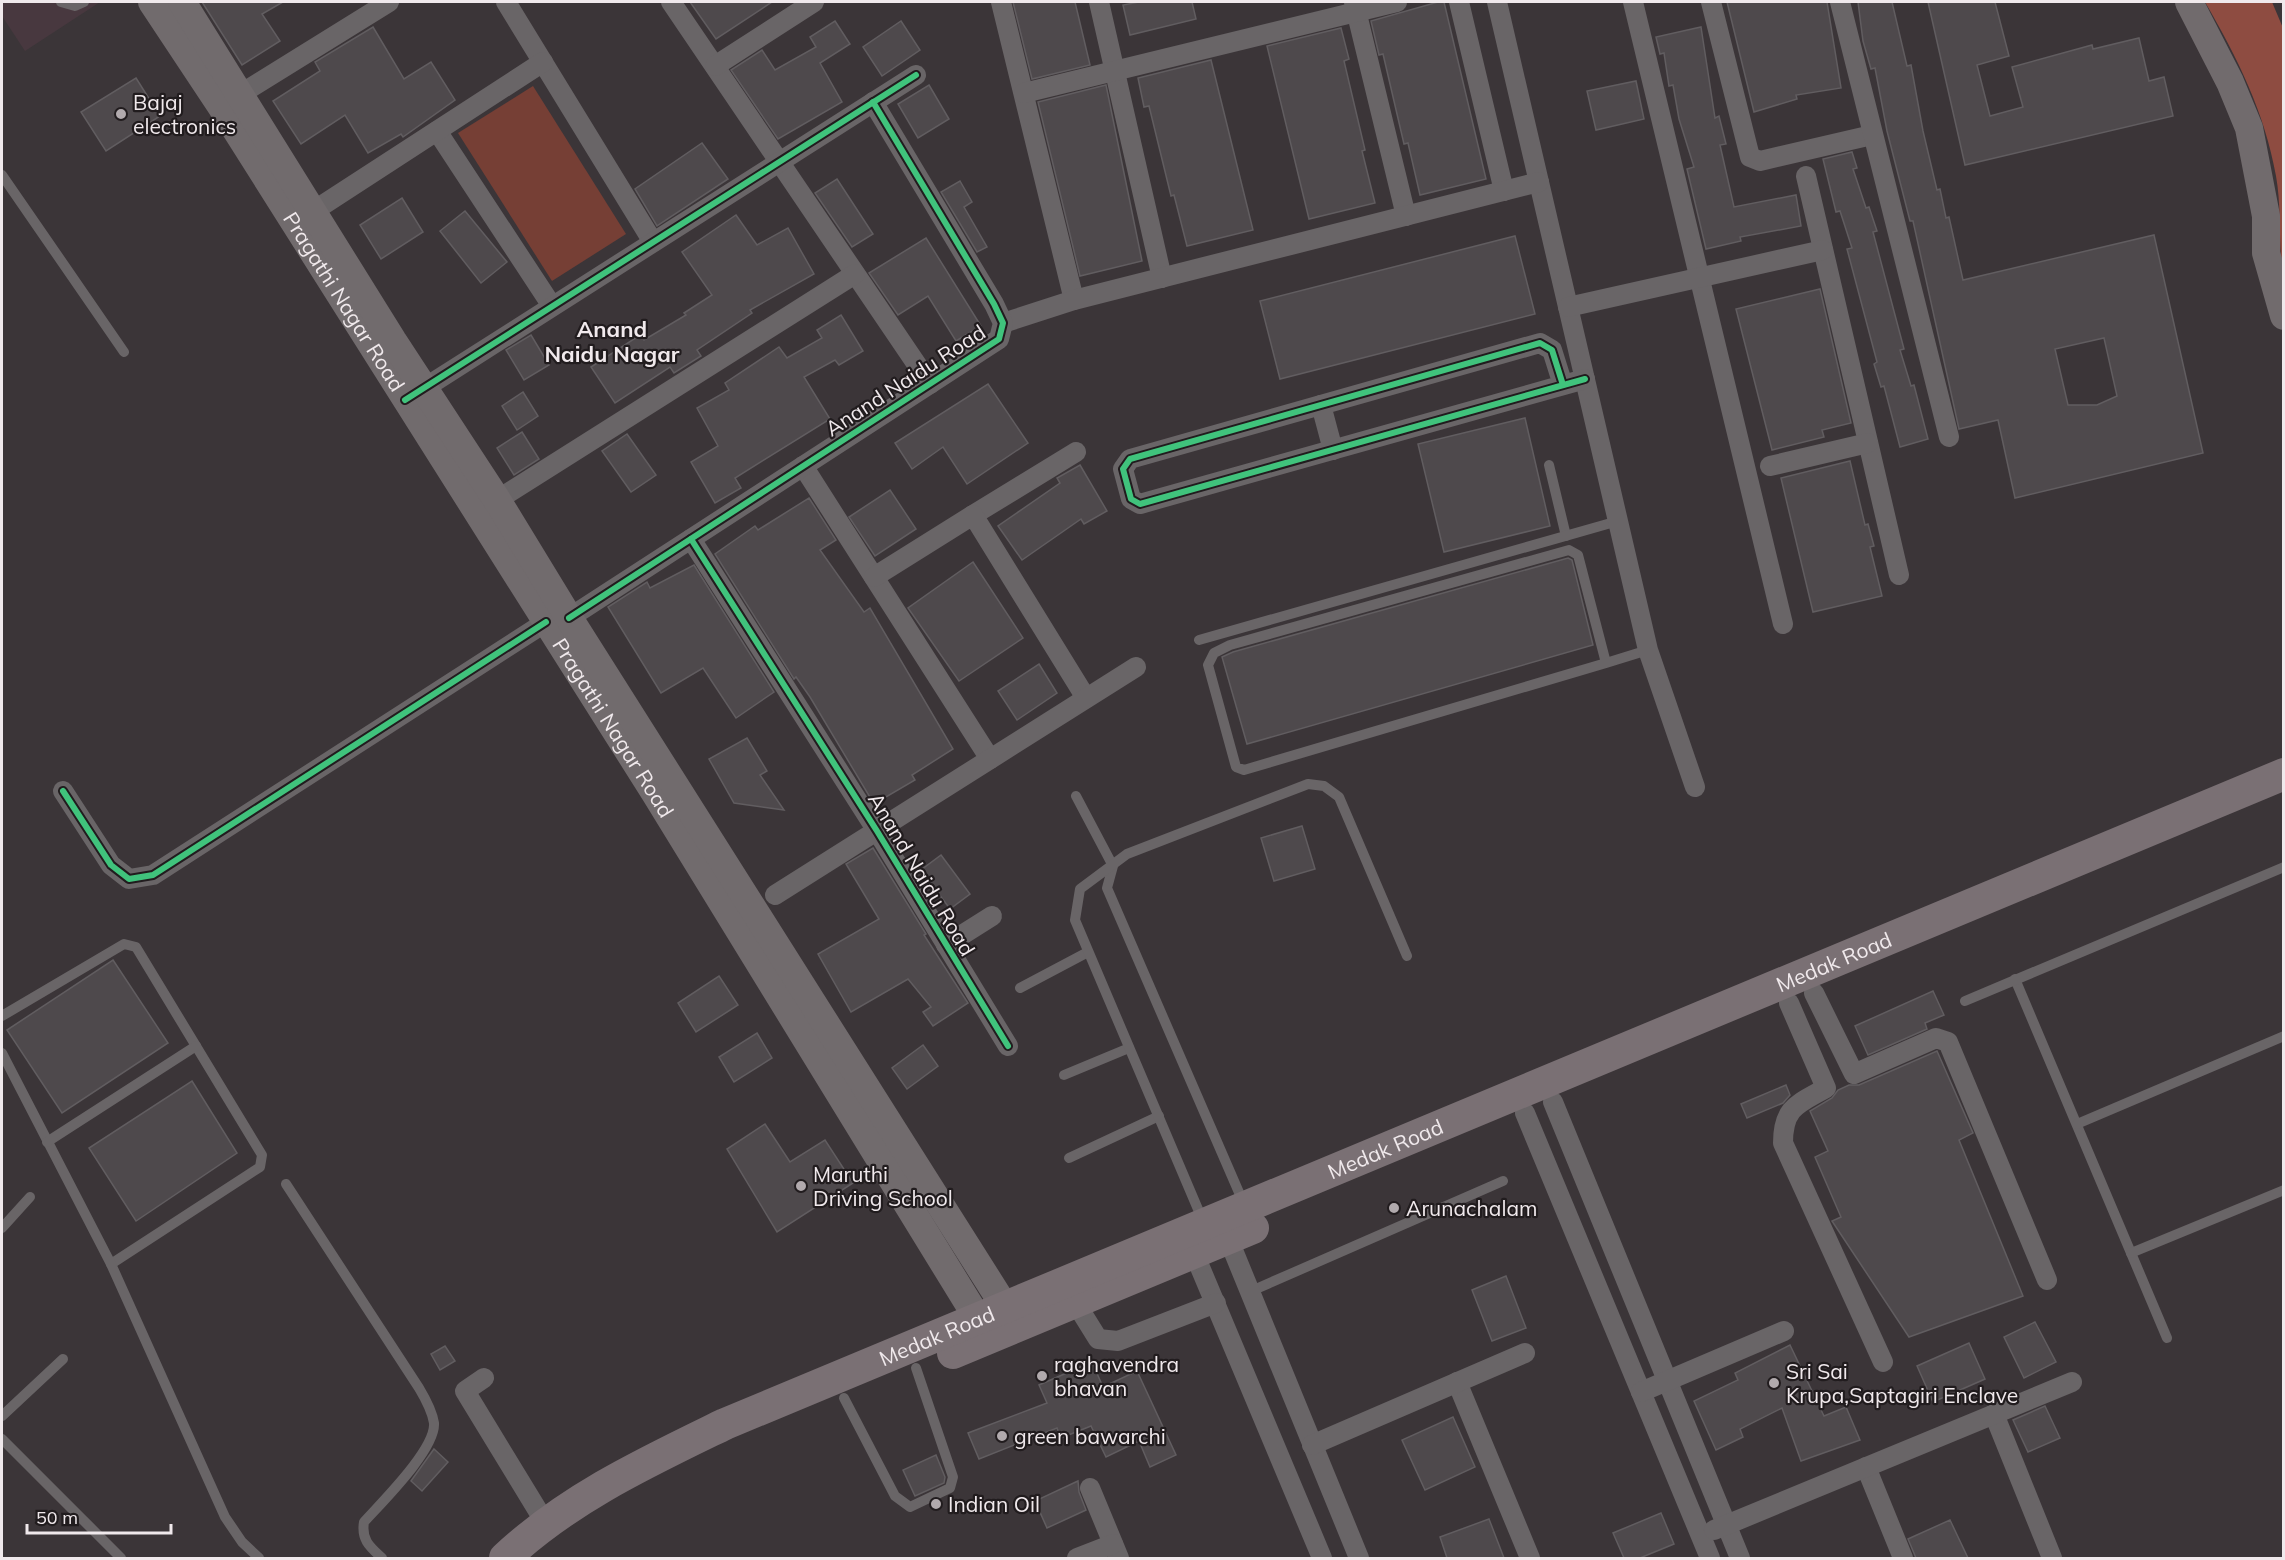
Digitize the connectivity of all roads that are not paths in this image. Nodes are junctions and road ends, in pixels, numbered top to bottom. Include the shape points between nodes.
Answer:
1 (62, 2) edge
2 (84, 2) edge
3 (152, 2) edge
4 (182, 2) edge
5 (389, 2) edge
6 (506, 2) edge
7 (671, 2) edge
8 (814, 2) edge
9 (1001, 2) edge
10 (1099, 2) edge
11 (1397, 2) edge
12 (1459, 2) edge
13 (1497, 2) edge
14 (1633, 2) edge
15 (1711, 2) edge
16 (1840, 2) edge
17 (2189, 2) edge
18 (1355, 6) edge
19 (543, 62) junction
20 (715, 66) junction
21 (1115, 71) junction
22 (916, 75) dead end
23 (1024, 93) junction
24 (230, 100) junction
25 (873, 102) junction
26 (437, 131) junction
27 (1872, 135) junction
28 (779, 162) junction
29 (2, 175) edge
30 (1806, 176) dead end
31 (1539, 182) junction
32 (1504, 191) junction
33 (312, 212) junction
34 (1406, 216) junction
35 (653, 242) junction
36 (1823, 250) junction
37 (855, 274) junction
38 (1162, 278) junction
39 (1701, 278) junction
40 (1074, 300) junction
41 (552, 306) junction
42 (1568, 308) junction
43 (2283, 316) edge
44 (1003, 323) junction
45 (124, 351) dead end
46 (1585, 379) junction
47 (930, 384) junction
48 (1563, 385) junction
49 (414, 394) junction
50 (1321, 405) junction
51 (1949, 437) dead end
52 (1868, 443) junction
53 (1333, 450) junction
54 (1076, 452) dead end
55 (1549, 465) dead end
56 (803, 466) junction
57 (1770, 466) dead end
58 (497, 500) junction
59 (973, 515) junction
60 (1618, 521) junction
61 (1566, 536) junction
62 (691, 539) junction
63 (1899, 575) dead end
64 (874, 577) junction
65 (557, 620) junction
66 (1783, 624) dead end
67 (1199, 640) dead end
68 (1648, 650) junction
69 (1606, 663) junction
70 (1136, 667) dead end
71 (1086, 698) junction
72 (990, 759) junction
73 (2283, 774) edge
74 (1695, 787) dead end
75 (63, 791) dead end
76 (1076, 796) dead end
77 (2283, 798) edge
78 (877, 831) junction
79 (2119, 854) junction
80 (1113, 866) junction
81 (2283, 867) edge
82 (764, 902) junction
83 (992, 916) dead end
84 (946, 945) junction
85 (1089, 952) junction
86 (1407, 956) dead end
87 (2015, 979) junction
88 (1020, 988) dead end
89 (1802, 998) junction
90 (1965, 1001) dead end
91 (2, 1016) edge
92 (2283, 1036) edge
93 (196, 1046) junction
94 (1008, 1046) dead end
95 (1130, 1048) junction
96 (2, 1053) edge
97 (1854, 1074) junction
98 (1064, 1075) dead end
99 (1826, 1088) junction
100 (1539, 1107) junction
101 (1159, 1116) junction
102 (2077, 1124) junction
103 (47, 1142) junction
104 (1069, 1158) dead end
105 (1503, 1181) dead end
106 (286, 1184) dead end
107 (2283, 1190) edge
108 (30, 1197) dead end
109 (1246, 1207) junction
110 (2, 1228) edge
111 (1209, 1239) junction
112 (2131, 1253) junction
113 (111, 1264) junction
114 (2047, 1280) dead end
115 (1249, 1292) junction
116 (1075, 1302) junction
117 (1216, 1304) junction
118 (997, 1322) junction
119 (1784, 1331) dead end
120 (2167, 1338) dead end
121 (1271, 1345) junction
122 (1525, 1353) dead end
123 (1239, 1358) junction
124 (63, 1359) dead end
125 (1883, 1362) dead end
126 (916, 1368) junction
127 (484, 1378) dead end
128 (1667, 1381) junction
129 (1457, 1382) junction
130 (2072, 1382) dead end
131 (1641, 1392) junction
132 (844, 1398) junction
133 (1994, 1414) junction
134 (2, 1416) edge
135 (2, 1440) edge
136 (1312, 1445) junction
137 (1866, 1467) junction
138 (1090, 1488) dead end
139 (546, 1524) junction
140 (1726, 1525) junction
141 (1701, 1536) junction
142 (1116, 1551) edge
143 (121, 1558) edge
144 (259, 1558) edge
145 (382, 1558) edge
146 (505, 1558) edge
147 (537, 1558) edge
148 (1077, 1558) edge
149 (1322, 1558) edge
150 (1359, 1558) edge
151 (1530, 1558) edge
152 (1710, 1558) edge
153 (1740, 1558) edge
154 (1902, 1558) edge
155 (2052, 1558) edge

1 - 2 lane via 75,6
3 - 24 main road, Pragathi Nagar Road
4 - 24 main road, Pragathi Nagar Road
5 - 24 street
6 - 19 street
7 - 20 street
8 - 20 street
9 - 23 street
10 - 21 street
11 - 18 street
12 - 32 street
13 - 31 street
14 - 39 street
15 - 27 street via 1750,157 1760,161
16 - 27 street
17 - 43 main road via 2249,128 2266,216 2266,253
18 - 21 street
18 - 34 street
19 - 26 street
19 - 35 street
20 - 28 street
21 - 23 street
21 - 38 street
22 - 25 street
23 - 40 street
24 - 33 main road, Pragathi Nagar Road
24 - 49 main road, Pragathi Nagar Road
25 - 28 street
25 - 44 street, Anand Naidu Road
26 - 33 street
26 - 41 street
27 - 51 street
28 - 35 street
28 - 37 street
29 - 45 lane
30 - 36 street
31 - 32 street
31 - 42 street
32 - 34 street
33 - 49 main road, Pragathi Nagar Road
34 - 38 street
35 - 41 street
36 - 39 street
36 - 52 street
37 - 47 street
37 - 58 street
38 - 40 street
39 - 42 street
39 - 66 street
40 - 44 street
41 - 49 street
42 - 46 street
44 - 47 street, Anand Naidu Road via 999,339
46 - 48 street
46 - 60 street
47 - 56 street, Anand Naidu Road
48 - 50 street via 1552,350 1540,343
48 - 53 street
49 - 58 main road, Pragathi Nagar Road
49 - 65 main road, Pragathi Nagar Road
50 - 53 street
50 - 53 street via 1130,459 1123,469 1131,499 1140,504
52 - 57 street
52 - 63 street
54 - 59 street
55 - 61 lane
56 - 62 street, Anand Naidu Road
56 - 64 street
58 - 65 main road, Pragathi Nagar Road
59 - 64 street
59 - 71 street
60 - 61 lane
60 - 68 street
61 - 67 lane
62 - 65 street, Anand Naidu Road
62 - 78 street, Anand Naidu Road
64 - 72 street
65 - 75 street, Anand Naidu Road via 153,875 129,879 111,865
65 - 82 main road, Pragathi Nagar Road
65 - 118 main road, Pragathi Nagar Road via 655,793 864,1137
68 - 69 lane
68 - 74 street
69 - 69 lane via 1244,770 1236,767 1208,665 1214,653 1230,645 1569,550 1578,555
70 - 71 street, Anand Naidu Road
71 - 72 street, Anand Naidu Road
72 - 78 street, Anand Naidu Road
73 - 79 main road, Medak Road
76 - 80 lane
77 - 79 main road, Medak Road
78 - 82 street, Anand Naidu Road
78 - 84 street, Anand Naidu Road
79 - 89 main road, Medak Road
79 - 109 main road, Medak Road
80 - 85 lane via 1080,889 1075,920
80 - 86 lane via 1127,854 1308,784 1324,786 1339,797
80 - 109 lane via 1107,888
81 - 87 lane
82 - 118 main road, Pragathi Nagar Road
83 - 84 street, Anand Naidu Road
84 - 94 street, Anand Naidu Road
85 - 88 lane
85 - 95 lane
87 - 90 lane
87 - 102 lane
89 - 97 street
89 - 99 street
89 - 100 main road, Medak Road
91 - 93 lane via 124,944 136,947
92 - 102 lane
93 - 103 lane
93 - 113 lane via 262,1155 260,1167
95 - 98 lane
95 - 101 lane
96 - 103 lane
97 - 99 street
97 - 114 street via 1936,1038 1948,1042
99 - 125 street via 1791,1108 1783,1126 1783,1143
100 - 111 main road, Medak Road
100 - 128 street
100 - 131 street
101 - 104 lane
101 - 111 lane
102 - 112 lane
103 - 113 lane
105 - 115 lane
106 - 145 lane via 419,1388 434,1422 432,1437 421,1455 364,1522 362,1533 368,1546
107 - 112 lane
108 - 110 lane
109 - 111 main road, Medak Road
111 - 115 street
111 - 116 main road, Medak Road
111 - 117 street
111 - 118 main road, Medak Road
112 - 120 lane
113 - 144 lane via 225,1516 242,1542
115 - 121 street
116 - 117 street via 1098,1339 1118,1341
116 - 118 main road, Medak Road
117 - 123 street
118 - 126 main road, Medak Road
118 - 139 main road, Medak Road via 725,1424 624,1473
119 - 128 street
121 - 123 street
121 - 136 street
122 - 129 street
123 - 149 street
124 - 134 lane
126 - 132 main road, Medak Road
126 - 132 lane via 953,1477 950,1488 910,1507 895,1496
127 - 139 street via 465,1391
128 - 131 street
128 - 140 street
129 - 136 street
129 - 151 street
130 - 133 street
131 - 141 street
132 - 147 main road, Medak Road via 634,1492 579,1525
133 - 137 street
133 - 155 street
135 - 143 lane
136 - 150 street
137 - 140 street
137 - 154 street
138 - 142 street
139 - 146 main road, Medak Road
140 - 141 street
140 - 153 street
141 - 152 street
142 - 148 street

